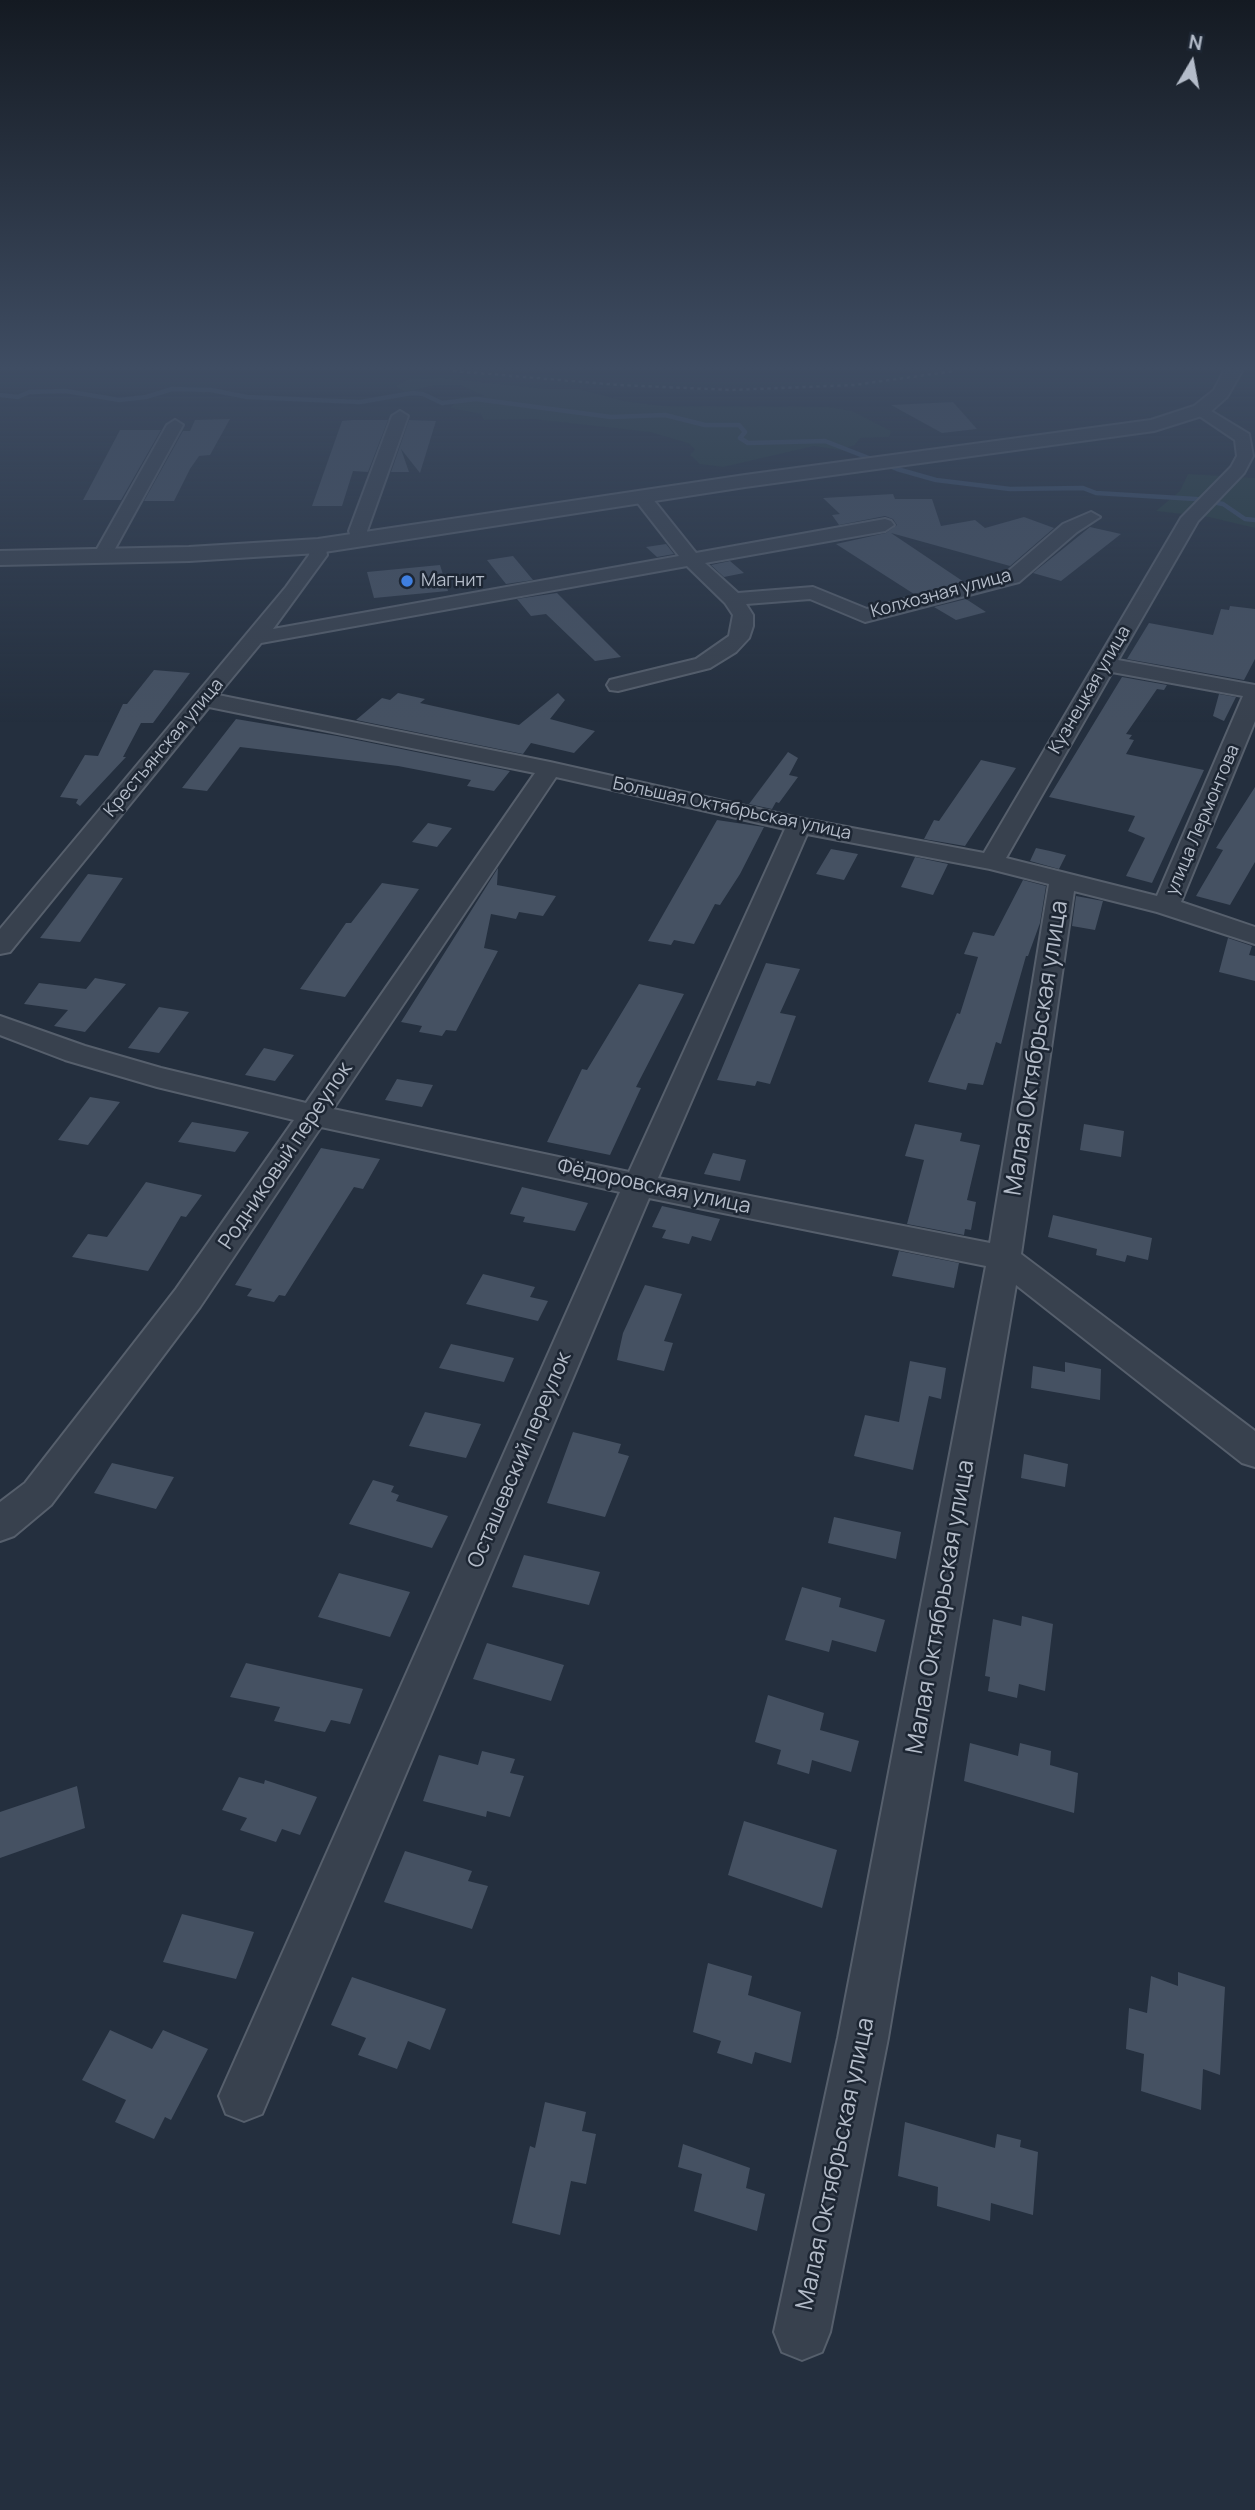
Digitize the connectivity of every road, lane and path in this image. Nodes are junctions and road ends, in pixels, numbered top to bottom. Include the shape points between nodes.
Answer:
1 (140, 488) edge
2 (374, 488) edge
3 (705, 488) edge
4 (1220, 488) edge
5 (642, 497) junction
6 (1091, 517) dead end
7 (885, 525) dead end
8 (360, 540) junction
9 (318, 546) junction
10 (102, 556) junction
11 (0, 558) edge
12 (693, 562) junction
13 (733, 599) junction
14 (256, 638) junction
15 (1104, 664) junction
16 (618, 685) dead end
17 (1255, 693) edge
18 (204, 699) junction
19 (550, 769) junction
20 (799, 825) junction
21 (990, 862) junction
22 (1063, 880) junction
23 (1166, 906) junction
24 (1255, 936) edge
25 (0, 946) edge
26 (0, 1025) edge
27 (314, 1115) junction
28 (639, 1185) junction
29 (1004, 1258) junction
30 (1255, 1452) edge
31 (0, 1524) edge
32 (244, 2096) dead end
33 (802, 2332) dead end

1 - 10 street
2 - 8 street via 358,531
3 - 5 street
4 - 15 street, Кузнецкая улица via 1189,519
5 - 8 street
5 - 12 street
6 - 13 street, Колхозная улица via 1070,528 1012,578 865,616 813,593
7 - 12 street
8 - 9 street
9 - 10 street
9 - 14 street, Крестьянская улица via 311,566
10 - 11 street
12 - 13 street
12 - 14 street
13 - 16 street via 743,615 739,638 729,649 703,664
14 - 18 street, Крестьянская улица
15 - 17 street, улица Лермонтова
15 - 21 street, Кузнецкая улица
17 - 23 street, улица Лермонтова
18 - 19 street, Большая Октябрьская улица
18 - 25 street, Крестьянская улица
19 - 20 street, Большая Октябрьская улица
19 - 27 street, Родниковый переулок
20 - 21 street, Большая Октябрьская улица
20 - 28 street, Осташевский переулок
21 - 22 street, Большая Октябрьская улица
22 - 23 street, Большая Октябрьская улица
22 - 29 street, Малая Октябрьская улица
23 - 24 street, Большая Октябрьская улица
26 - 27 street, Фёдоровская улица via 157,1077
27 - 28 street, Фёдоровская улица
27 - 31 street, Родниковый переулок via 163,1331 38,1494
28 - 29 street, Фёдоровская улица
28 - 32 street, Осташевский переулок
29 - 30 street, Фёдоровская улица
29 - 33 street, Малая Октябрьская улица via 863,2038

